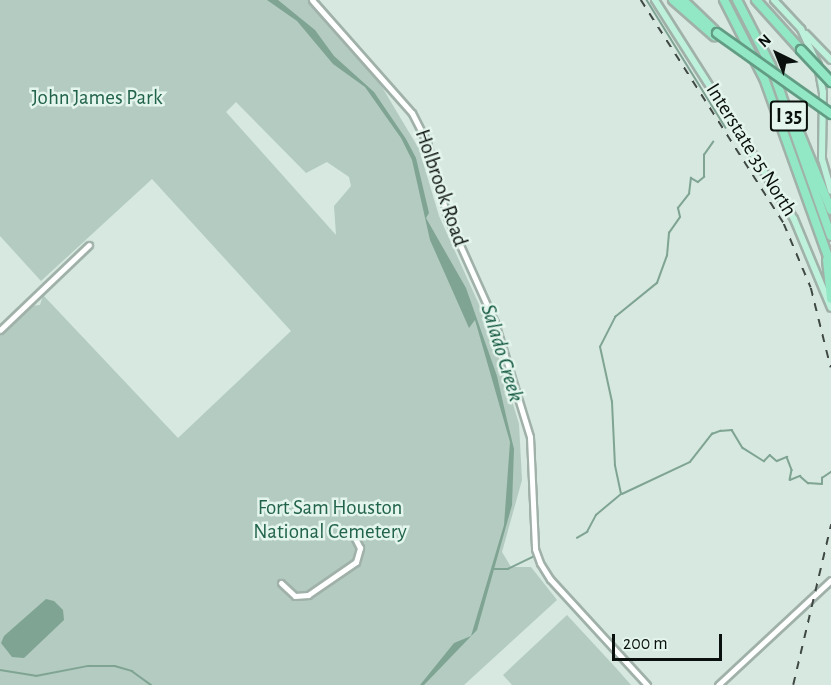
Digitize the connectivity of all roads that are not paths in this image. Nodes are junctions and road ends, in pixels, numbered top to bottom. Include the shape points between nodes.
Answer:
1 (312, 0) edge
2 (655, 0) edge
3 (673, 0) edge
4 (683, 0) edge
5 (724, 0) edge
6 (737, 0) edge
7 (756, 0) edge
8 (774, 0) edge
9 (751, 24) junction
10 (801, 29) junction
11 (716, 35) junction
12 (831, 60) edge
13 (831, 82) edge
14 (831, 114) edge
15 (831, 191) edge
16 (831, 210) edge
17 (831, 236) edge
18 (90, 245) dead end
19 (827, 252) junction
20 (831, 265) edge
21 (34, 298) junction
22 (831, 299) edge
23 (40, 305) dead end
24 (831, 308) edge
25 (0, 330) edge
26 (354, 536) dead end
27 (831, 580) edge
28 (281, 583) dead end
29 (647, 685) edge
30 (718, 685) edge

1 - 29 street, Holbrook Road via 412,113 428,143 447,216 495,323 530,436 535,549 540,563 550,579
2 - 24 main road, Interstate 35 North via 794,219
3 - 11 highway
4 - 11 highway
5 - 19 highway, I 35 via 764,78
6 - 9 highway, I 35
7 - 13 highway, bridge
8 - 10 main road
9 - 16 highway via 772,61
9 - 17 highway, I 35 via 780,92
10 - 12 main road
10 - 15 main road via 822,81 821,147
11 - 14 highway, bridge
18 - 21 street
19 - 20 highway, I 35
19 - 22 highway
21 - 23 street
21 - 25 street
26 - 28 street via 360,548 356,562 308,595 295,596
27 - 30 street

